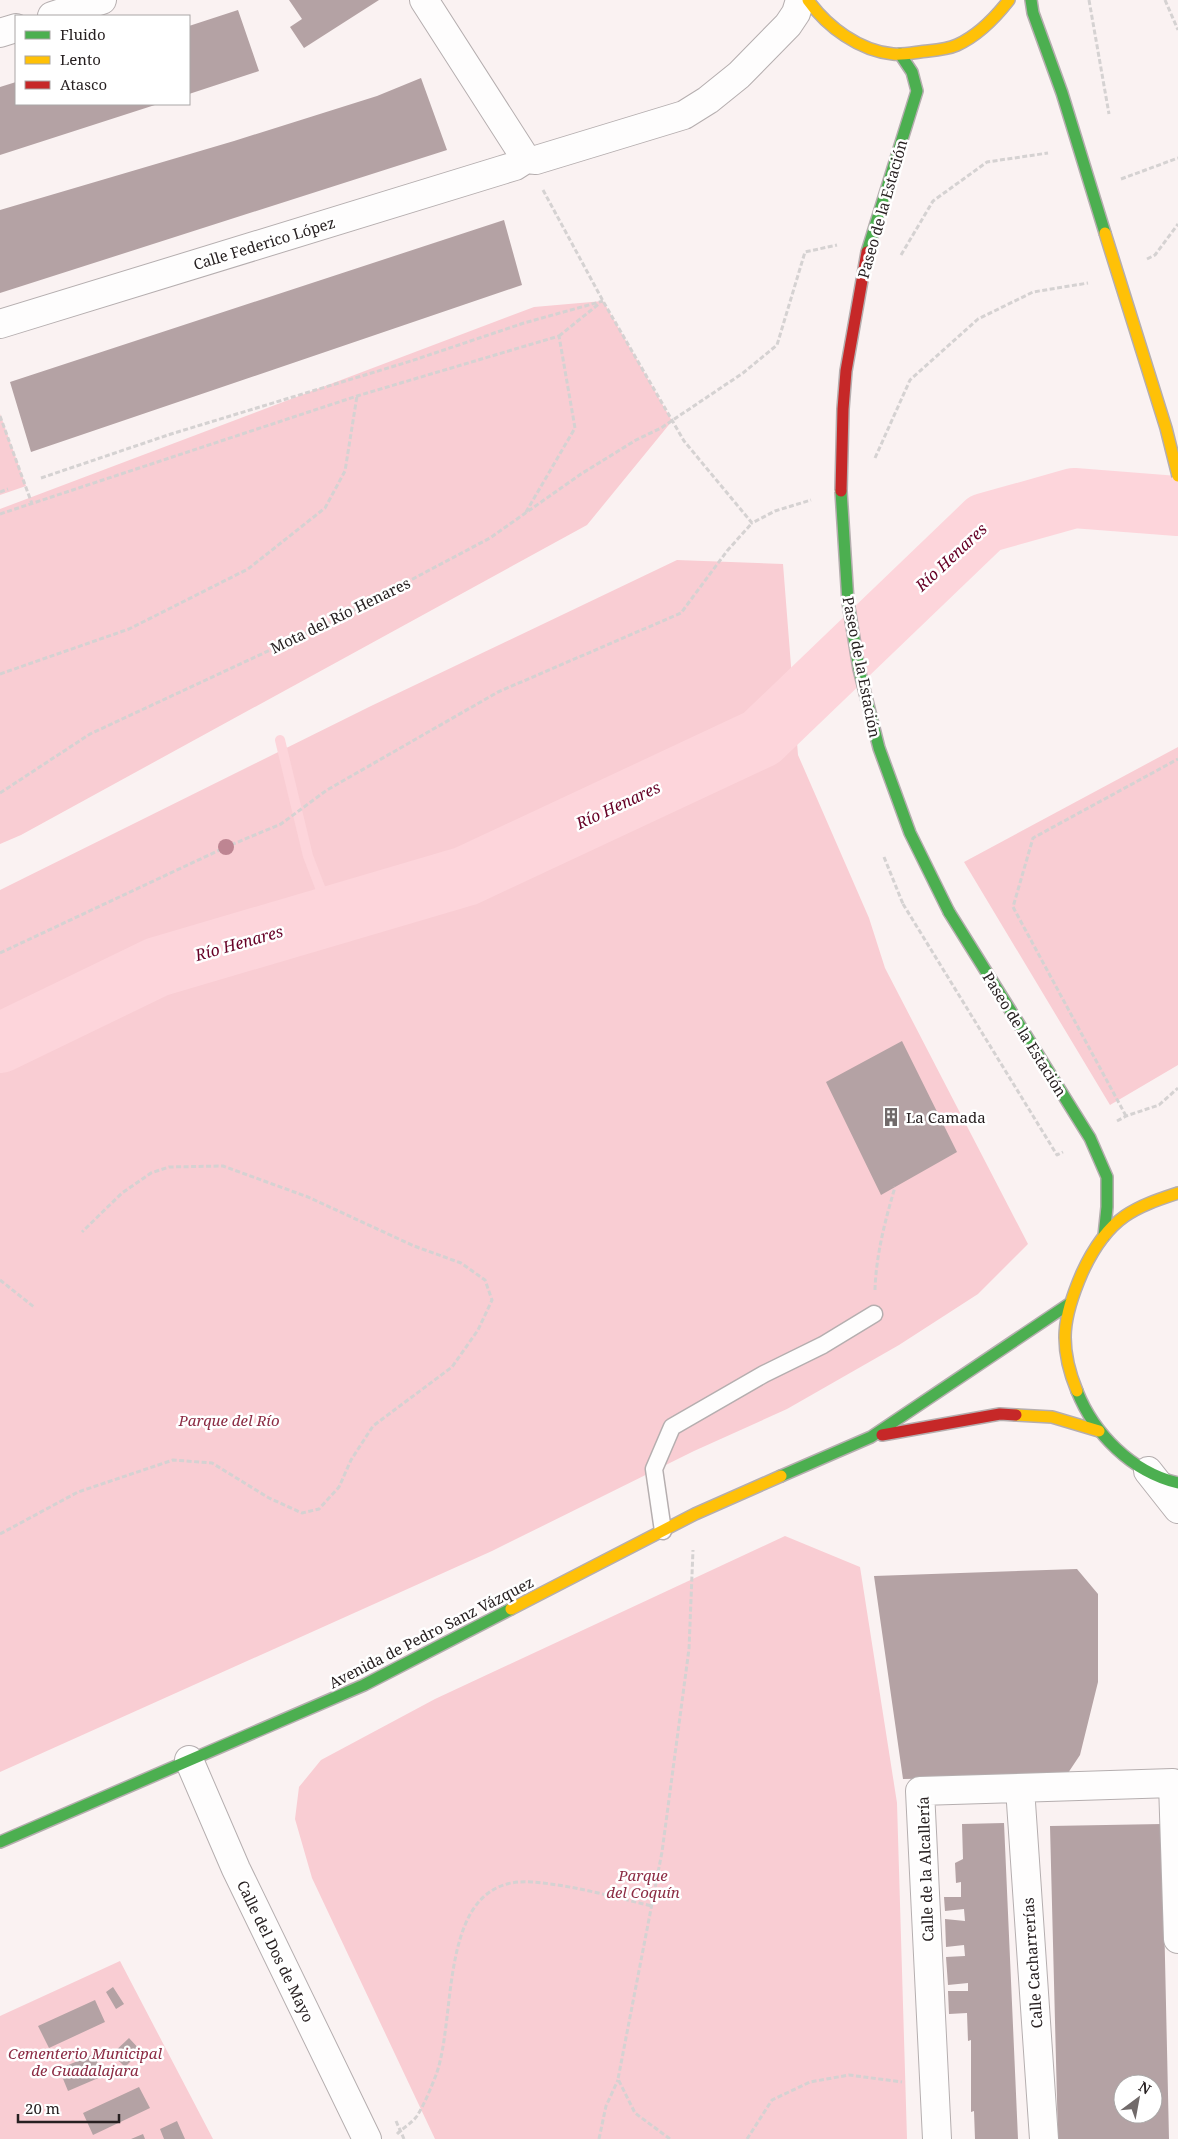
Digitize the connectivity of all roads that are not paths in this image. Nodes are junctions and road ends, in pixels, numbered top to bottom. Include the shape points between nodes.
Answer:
1 (102, 0) edge
2 (424, 0) edge
3 (800, 0) edge
4 (808, 0) edge
5 (1010, 0) edge
6 (1031, 0) edge
7 (55, 15) edge
8 (15, 28) edge
9 (0, 33) edge
10 (900, 54) junction
11 (526, 159) junction
12 (0, 324) edge
13 (1178, 476) edge
14 (1178, 1193) edge
15 (1104, 1236) junction
16 (1069, 1304) junction
17 (874, 1314) road end
18 (1099, 1431) junction
19 (870, 1437) junction
20 (1148, 1471) junction
21 (1178, 1482) edge
22 (1178, 1509) edge
23 (663, 1531) junction
24 (189, 1760) junction
25 (1020, 1788) junction
26 (0, 1842) edge
27 (1178, 1939) edge
28 (367, 2139) edge
29 (937, 2139) edge
30 (1044, 2139) edge

1 - 7 street
2 - 11 street
3 - 11 street, Calle Federico López via 788,25 739,75 684,115 536,160
4 - 10 main road via 814,10 845,37 882,52
5 - 10 main road via 993,22 960,44
6 - 13 main road, bridge via 1166,428
8 - 9 street
10 - 15 main road, Paseo de la Estación, bridge via 912,72 916,90 867,252 846,371 843,409 841,504 848,602 859,669 879,748 910,833 949,912 1090,1138 1107,1177
11 - 12 street, Calle Federico López via 509,168
14 - 15 main road via 1125,1216
15 - 16 main road via 1088,1259
16 - 18 main road via 1065,1338 1069,1371 1081,1402
16 - 19 main road, Avenida de Pedro Sanz Vázquez
17 - 23 lane via 672,1427 654,1469
18 - 19 main road, Avenida de Pedro Sanz Vázquez via 1052,1417 1000,1414
18 - 20 main road via 1121,1453
19 - 23 main road, Avenida de Pedro Sanz Vázquez
20 - 21 main road
20 - 22 street
23 - 24 main road, Avenida de Pedro Sanz Vázquez via 364,1685
24 - 26 main road, Avenida de Pedro Sanz Vázquez
24 - 28 street, Calle del Dos de Mayo via 236,1869
25 - 27 street, Calle de la Alcallería via 1173,1783
25 - 29 street, Calle de la Alcallería via 920,1791
25 - 30 street, Calle Cacharrerías

